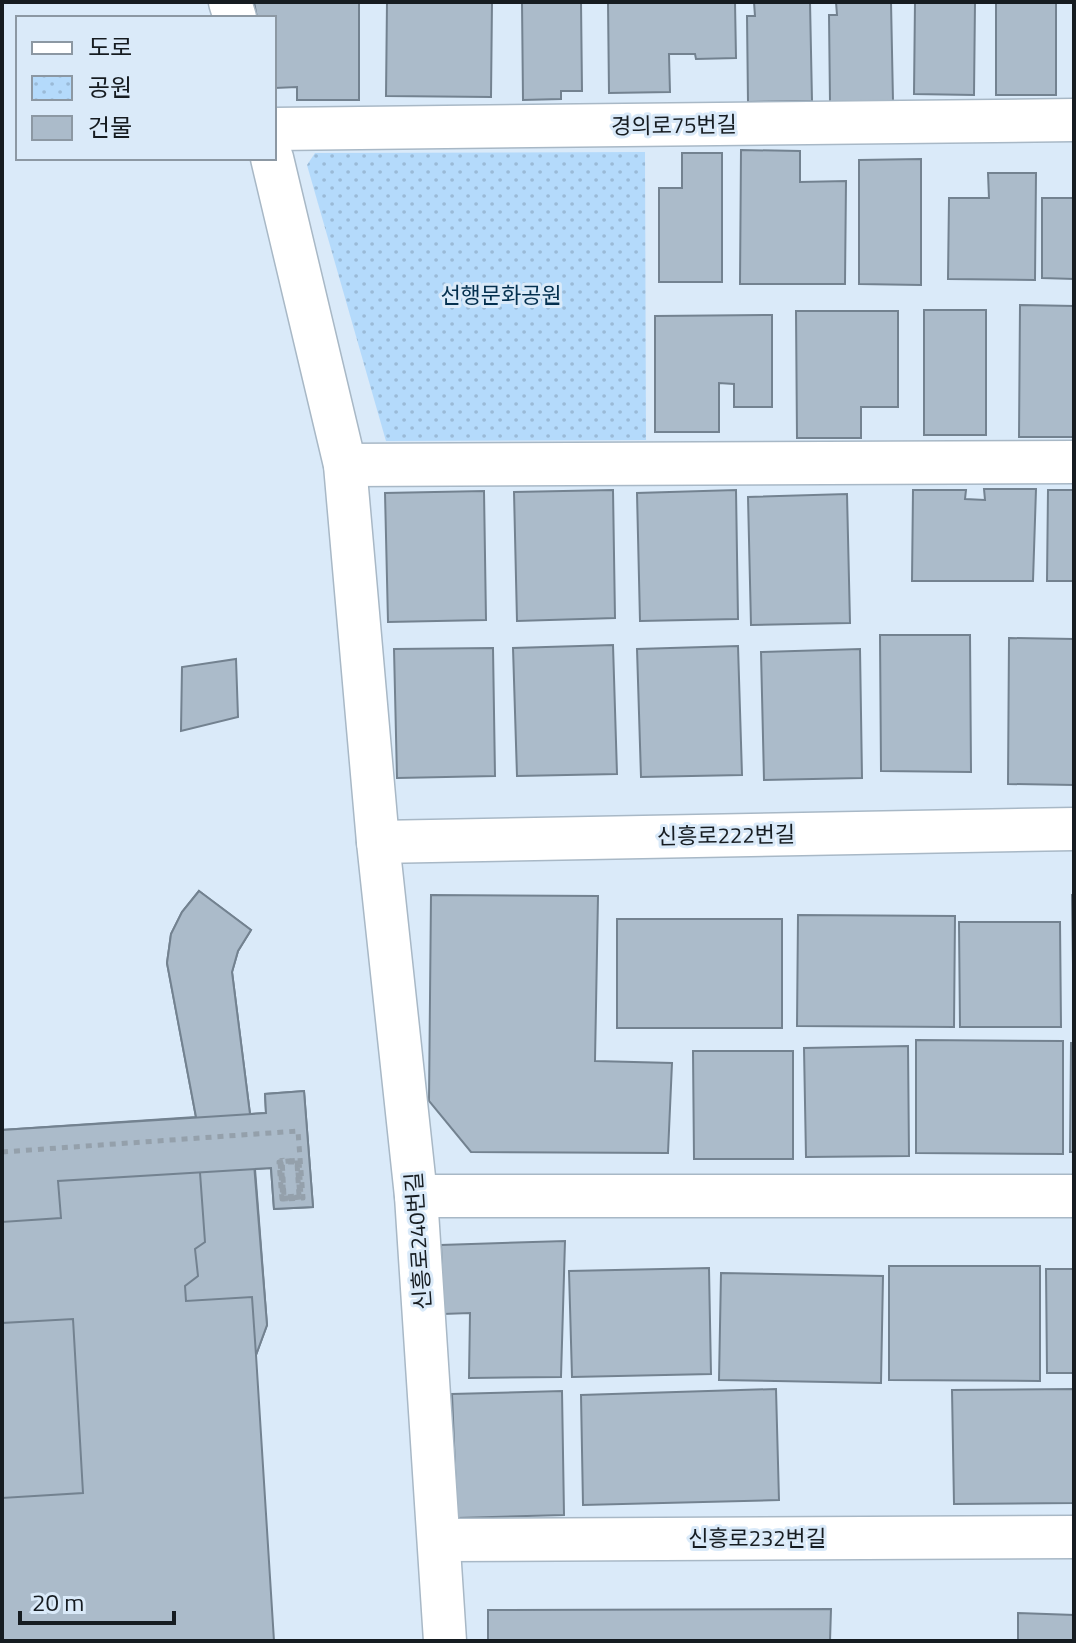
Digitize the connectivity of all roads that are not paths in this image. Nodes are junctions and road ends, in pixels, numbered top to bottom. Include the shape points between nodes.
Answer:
1 (1074, 120) edge
2 (276, 129) edge
3 (272, 160) edge
4 (1074, 462) edge
5 (345, 465) junction
6 (1074, 829) edge
7 (378, 842) junction
8 (416, 1196) junction
9 (1074, 1196) edge
10 (1074, 1537) edge
11 (440, 1540) junction
12 (445, 1641) edge

1 - 2 street, 경의로75번길
3 - 5 street, 신흥로240번길
4 - 5 street
5 - 7 street, 신흥로240번길
6 - 7 street, 신흥로222번길
7 - 8 street, 신흥로240번길
8 - 9 street
8 - 11 street, 신흥로240번길
10 - 11 street, 신흥로232번길
11 - 12 street, 신흥로240번길

